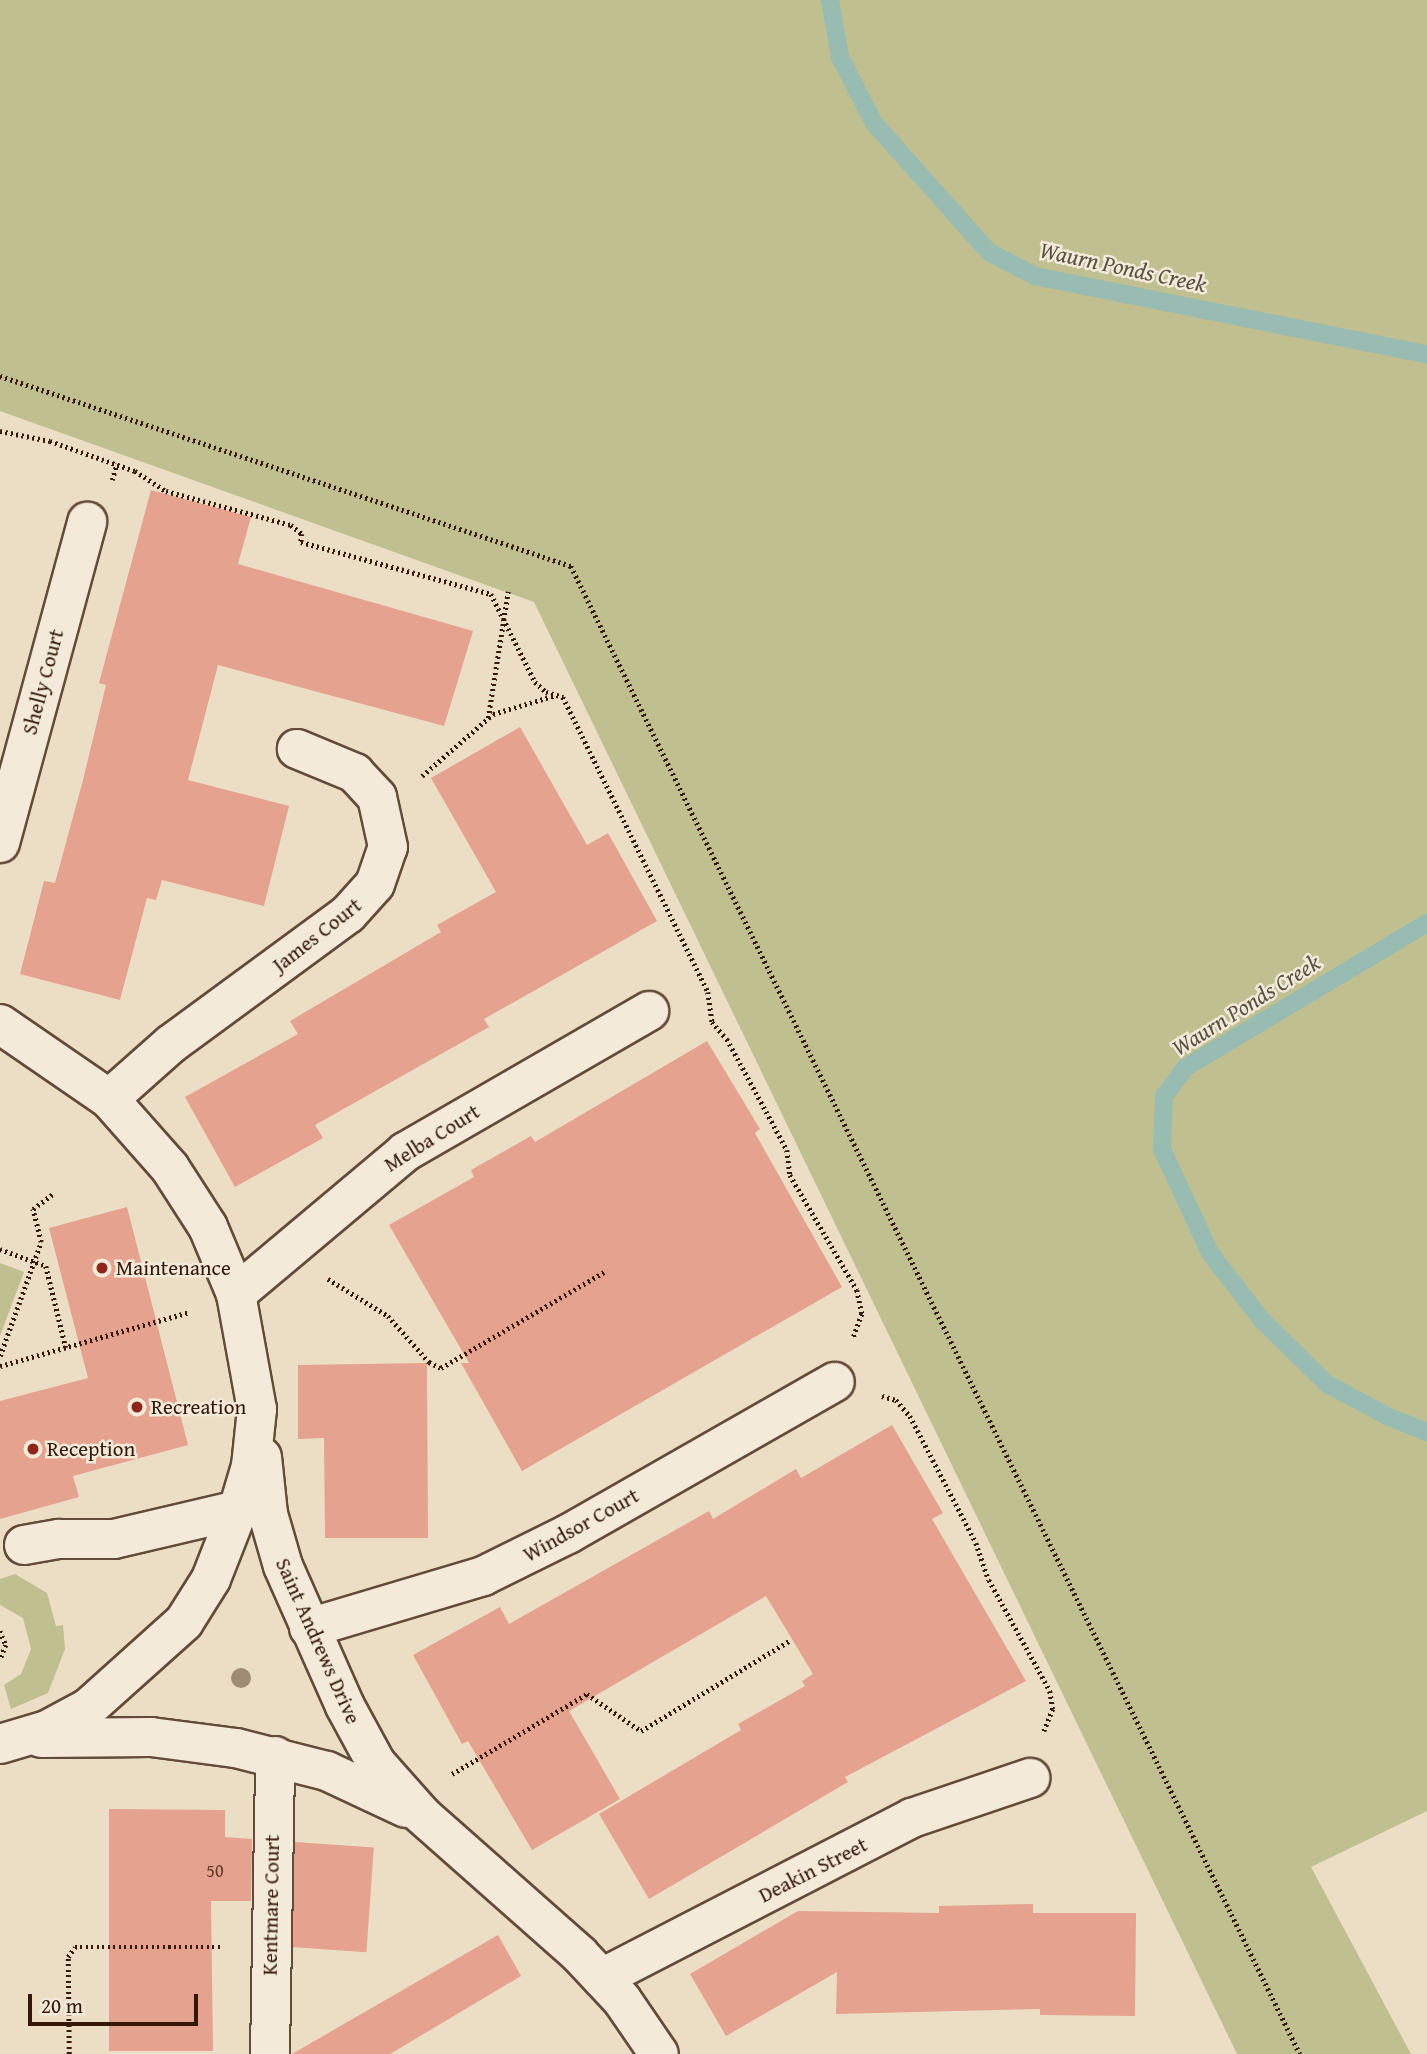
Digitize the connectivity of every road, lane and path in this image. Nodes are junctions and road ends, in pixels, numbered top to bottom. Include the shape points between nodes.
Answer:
1 (0, 376) edge
2 (87, 522) dead end
3 (508, 592) dead end
4 (557, 695) dead end
5 (488, 718) junction
6 (297, 749) dead end
7 (379, 801) junction
8 (0, 843) edge
9 (649, 1011) dead end
10 (0, 1024) edge
11 (109, 1099) junction
12 (54, 1193) dead end
13 (293, 1244) junction
14 (0, 1249) edge
15 (34, 1262) junction
16 (604, 1272) dead end
17 (236, 1293) junction
18 (66, 1348) junction
19 (0, 1356) edge
20 (0, 1366) edge
21 (835, 1382) dead end
22 (257, 1409) junction
23 (238, 1510) junction
24 (24, 1545) dead end
25 (309, 1628) junction
26 (0, 1631) edge
27 (789, 1641) dead end
28 (0, 1660) edge
29 (4, 1743) edge
30 (275, 1756) junction
31 (1030, 1778) dead end
32 (413, 1806) junction
33 (451, 1839) junction
34 (271, 1956) junction
35 (602, 1978) junction
36 (69, 2054) edge
37 (270, 2054) edge
38 (660, 2054) edge
39 (1300, 2054) edge

1 - 39 path via 571,566
2 - 8 street, Shelly Court
3 - 5 path
4 - 5 path via 510,706
5 - 7 path via 466,742 440,757 434,770
6 - 7 street, James Court via 355,773
7 - 11 street, James Court via 388,846 384,867 364,899 171,1044
9 - 13 street, Melba Court via 414,1146
10 - 11 street, Saint Andrews Drive
11 - 17 street, Saint Andrews Drive via 158,1153 198,1210
12 - 15 path via 33,1209 41,1242
13 - 16 path via 339,1288 388,1316 429,1362 440,1368
13 - 17 street, Melba Court
14 - 15 path
15 - 18 path via 46,1266
15 - 19 path
17 - 18 path via 165,1320
17 - 22 street, Saint Andrews Drive
18 - 20 path
21 - 25 street, Windsor Court via 493,1572
22 - 23 street, Saint Andrews Drive via 253,1459
22 - 25 street, Saint Andrews Drive via 274,1537
23 - 24 street via 114,1539 59,1539
23 - 29 street, Saint Andrews Drive via 203,1595 162,1645 88,1708 60,1725
25 - 32 street, Saint Andrews Drive via 366,1746
26 - 28 path via 6,1645
27 - 32 path via 641,1731 587,1694 470,1759
29 - 30 street, Saint Andrews Drive via 79,1736 152,1737
30 - 33 street, Saint Andrews Drive via 327,1771 383,1795
30 - 34 street, Kentmare Court
31 - 35 street, Deakin Street via 899,1824
32 - 33 street, Saint Andrews Drive
33 - 35 street, Saint Andrews Drive
34 - 36 path via 244,1957 221,1947 75,1947 68,1957
34 - 37 street, Kentmare Court
35 - 38 street, Saint Andrews Drive

